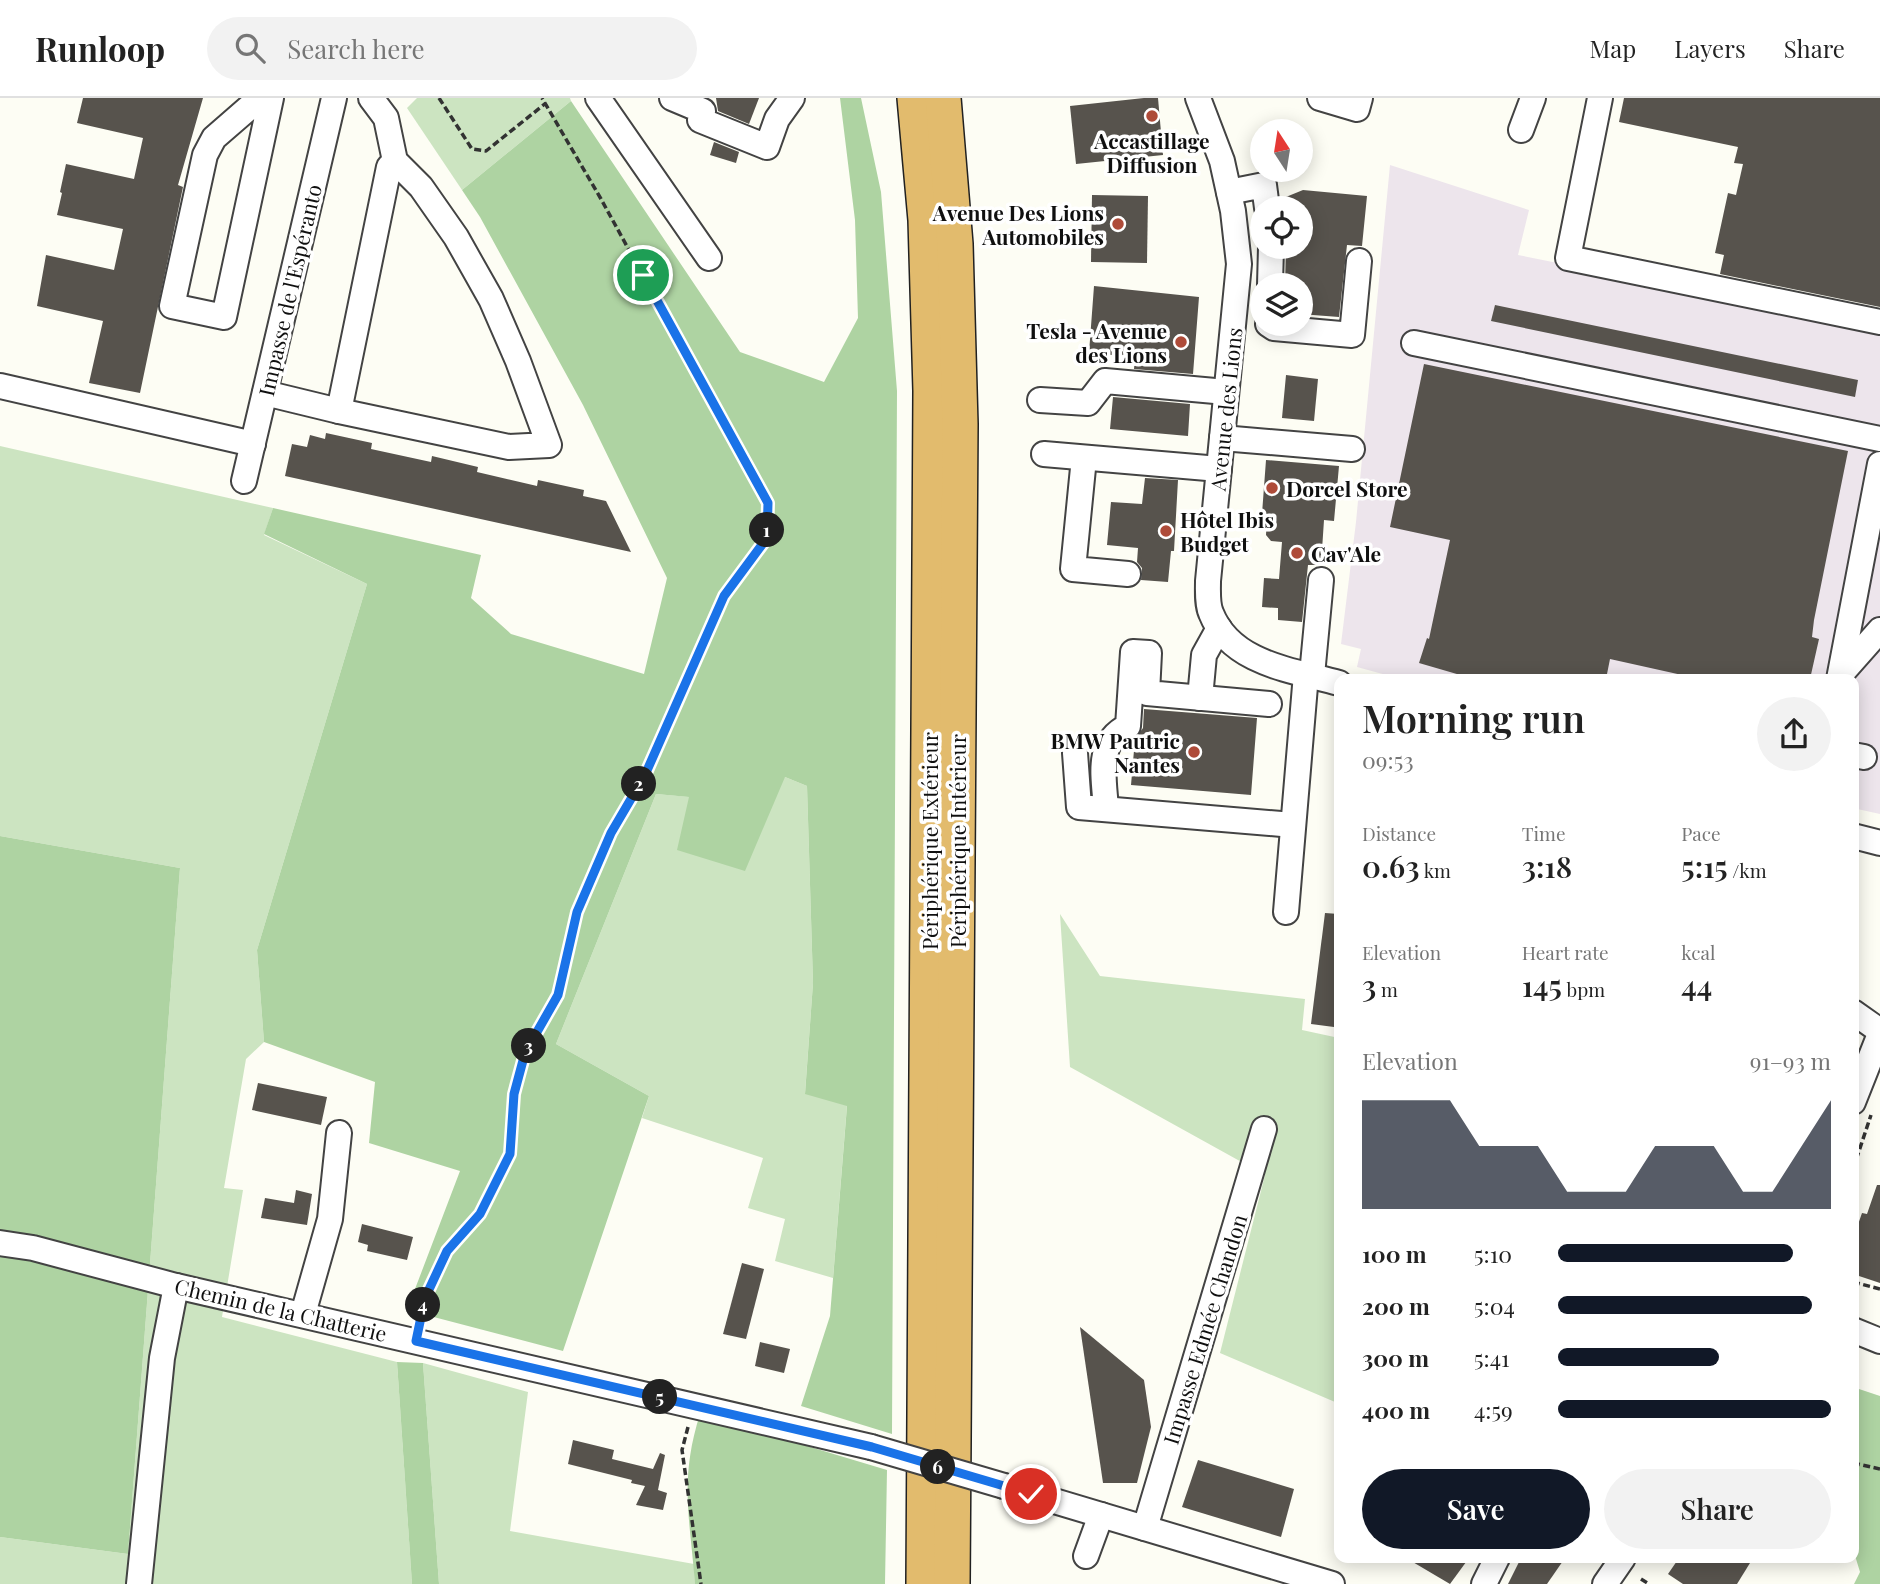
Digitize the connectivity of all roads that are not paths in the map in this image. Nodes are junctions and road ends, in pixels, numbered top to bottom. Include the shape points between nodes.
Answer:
1 (260, 98) edge
2 (271, 98) edge
3 (334, 98) edge
4 (371, 98) edge
5 (598, 98) edge
6 (672, 98) edge
7 (792, 98) edge
8 (892, 98) edge
9 (915, 98) edge
10 (943, 98) edge
11 (965, 98) edge
12 (1198, 98) edge
13 (1320, 98) edge
14 (1360, 98) edge
15 (1533, 98) edge
16 (1600, 98) edge
17 (1521, 130) dead end
18 (395, 161) junction
19 (1229, 192) junction
20 (1265, 196) edge
21 (952, 199) junction
22 (709, 258) dead end
23 (1359, 261) dead end
24 (929, 296) junction
25 (1233, 320) junction
26 (1250, 321) edge
27 (1880, 322) edge
28 (1313, 332) edge
29 (1414, 343) dead end
30 (0, 386) edge
31 (1226, 392) junction
32 (265, 393) junction
33 (1040, 400) dead end
34 (340, 411) junction
35 (1222, 438) junction
36 (1880, 439) edge
37 (253, 444) junction
38 (1352, 449) dead end
39 (1044, 454) dead end
40 (1084, 458) junction
41 (1880, 464) edge
42 (1219, 469) junction
43 (244, 481) dead end
44 (1128, 574) dead end
45 (1321, 580) dead end
46 (1219, 628) junction
47 (1880, 630) edge
48 (1841, 674) edge
49 (1843, 674) edge
50 (1309, 675) junction
51 (1334, 682) edge
52 (1200, 698) junction
53 (1269, 705) dead end
54 (1075, 753) dead end
55 (1106, 809) junction
56 (1293, 825) junction
57 (1859, 838) edge
58 (1880, 843) edge
59 (1286, 912) dead end
60 (1859, 1016) edge
61 (1859, 1029) edge
62 (1880, 1032) edge
63 (1863, 1106) edge
64 (1264, 1129) dead end
65 (339, 1133) dead end
66 (0, 1243) edge
67 (176, 1286) junction
68 (303, 1314) junction
69 (1859, 1333) edge
70 (1880, 1340) edge
71 (1101, 1515) junction
72 (1145, 1528) junction
73 (1086, 1556) dead end
74 (1494, 1563) edge
75 (1620, 1563) edge
76 (139, 1584) edge
77 (924, 1584) edge
78 (952, 1584) edge
79 (1332, 1584) edge
80 (1484, 1584) edge
81 (1605, 1584) edge

1 - 2 street via 214,138 205,155 172,306 223,317
3 - 32 street, Impasse de l'Espéranto
4 - 18 street via 386,118
5 - 22 street
6 - 7 street via 703,111 700,120 767,147 777,119
8 - 24 highway via 906,183 913,274
9 - 24 highway, Périphérique Extérieur
10 - 21 highway, Périphérique Intérieur
11 - 21 highway via 968,176
12 - 19 street, Avenue des Lions
13 - 14 street via 1357,108
15 - 17 street
16 - 27 street via 1568,258
18 - 34 street via 389,167
18 - 34 street via 421,187 485,289 549,445 509,447
19 - 20 street via 1264,185
19 - 25 street, Avenue des Lions via 1239,264
21 - 78 highway, Périphérique Intérieur via 960,437
23 - 28 street via 1352,335
24 - 77 highway, Périphérique Extérieur via 932,475
25 - 26 street
25 - 31 street, Avenue des Lions
29 - 36 street
30 - 37 street
31 - 33 street via 1105,381 1088,403
31 - 35 street, Avenue des Lions
32 - 34 street
32 - 37 street, Impasse de l'Espéranto
35 - 38 street
35 - 42 street, Avenue des Lions
37 - 43 street, Impasse de l'Espéranto
39 - 40 street
40 - 42 street
40 - 44 street via 1073,569
41 - 48 street
42 - 46 street, Avenue des Lions via 1208,581 1209,611
45 - 50 street
46 - 50 street, Avenue des Lions via 1225,639 1251,658
46 - 52 street via 1204,655
47 - 49 street
50 - 51 street, Avenue des Lions
50 - 56 street
52 - 53 street
52 - 55 street via 1147,693 1149,653 1133,652 1128,726 1116,732 1104,749
54 - 55 street via 1079,807
55 - 56 street
56 - 59 street
57 - 58 street
60 - 62 street
61 - 62 street
62 - 63 street
64 - 72 street, Impasse Edmée Chandon
65 - 68 street via 330,1219
66 - 67 street, Chemin de la Chatterie
67 - 68 street, Chemin de la Chatterie
67 - 76 street via 162,1358
68 - 71 street, Chemin de la Chatterie, bridge via 872,1447
69 - 70 street
71 - 72 street, Chemin de la Chatterie
71 - 73 street
72 - 79 street, Chemin de la Chatterie
74 - 80 street
75 - 81 street

